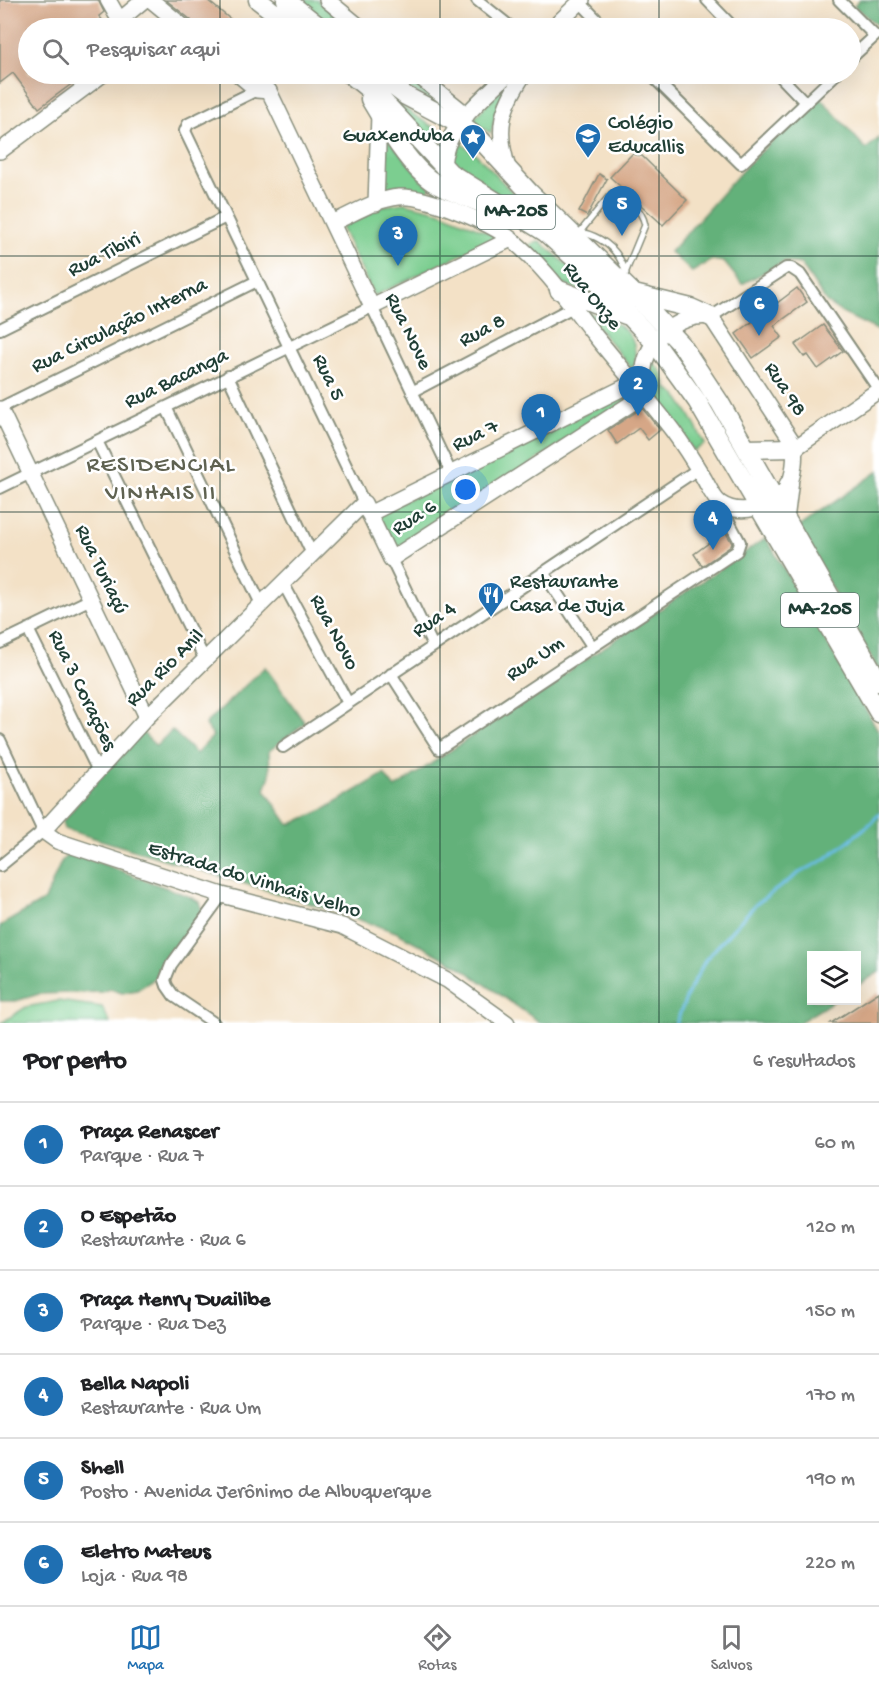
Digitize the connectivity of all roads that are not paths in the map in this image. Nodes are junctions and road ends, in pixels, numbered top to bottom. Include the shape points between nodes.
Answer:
1 (108, 0) edge
2 (144, 0) edge
3 (151, 0) edge
4 (258, 0) edge
5 (286, 0) edge
6 (327, 0) edge
7 (477, 0) edge
8 (707, 0) edge
9 (840, 0) edge
10 (585, 3) edge
11 (118, 18) edge
12 (128, 18) edge
13 (173, 18) edge
14 (281, 18) edge
15 (308, 18) edge
16 (349, 18) edge
17 (500, 18) edge
18 (566, 18) edge
19 (573, 18) edge
20 (597, 18) edge
21 (724, 18) edge
22 (858, 18) edge
23 (861, 22) edge
24 (861, 49) edge
25 (90, 84) edge
26 (250, 84) edge
27 (358, 84) edge
28 (363, 84) edge
29 (391, 84) edge
30 (426, 84) edge
31 (498, 84) edge
32 (518, 84) edge
33 (660, 84) edge
34 (788, 84) edge
35 (825, 84) edge
36 (257, 90) junction
37 (805, 102) junction
38 (379, 114) junction
39 (463, 120) junction
40 (0, 151) edge
41 (443, 166) junction
42 (509, 171) junction
43 (376, 204) junction
44 (226, 217) junction
45 (332, 223) junction
46 (575, 232) junction
47 (511, 239) junction
48 (583, 266) junction
49 (257, 281) junction
50 (629, 285) junction
51 (559, 290) junction
52 (372, 307) junction
53 (573, 308) junction
54 (631, 316) junction
55 (711, 317) junction
56 (0, 329) edge
57 (669, 330) junction
58 (654, 343) junction
59 (289, 346) junction
60 (228, 376) junction
61 (638, 377) junction
62 (879, 390) edge
63 (412, 392) junction
64 (643, 396) junction
65 (166, 407) junction
66 (0, 408) edge
67 (97, 441) junction
68 (795, 448) junction
69 (747, 449) junction
70 (698, 469) junction
71 (31, 473) junction
72 (451, 473) junction
73 (789, 484) junction
74 (0, 488) edge
75 (719, 503) junction
76 (767, 503) junction
77 (367, 508) junction
78 (785, 516) junction
79 (312, 554) junction
80 (391, 559) junction
81 (543, 572) junction
82 (283, 582) junction
83 (91, 599) junction
84 (261, 604) junction
85 (28, 629) junction
86 (0, 643) edge
87 (433, 646) junction
88 (592, 646) junction
89 (205, 660) junction
90 (391, 674) junction
91 (879, 682) edge
92 (348, 703) junction
93 (879, 713) edge
94 (147, 717) junction
95 (0, 740) edge
96 (283, 747) dead end
97 (98, 771) junction
98 (43, 831) junction
99 (0, 866) edge
100 (222, 895) junction
101 (214, 1023) edge
102 (507, 1023) edge

1 - 11 street
2 - 12 street
3 - 13 street
4 - 14 main road
5 - 15 main road
6 - 16 street
7 - 17 street
8 - 21 street
9 - 22 street
10 - 18 street
10 - 19 street
10 - 20 street
23 - 24 street via 875,36
25 - 40 street
26 - 36 street, Rua Nove
27 - 38 main road
28 - 41 main road, MA-205
29 - 39 main road, MA-205 via 413,100
30 - 39 street
31 - 39 street
32 - 42 street via 501,120 502,147
33 - 37 street via 741,164
34 - 37 street
35 - 37 street
36 - 44 street, Rua 5 via 185,128
36 - 45 street, Rua Nove via 269,91
38 - 43 street
38 - 48 main road via 427,178 519,223
39 - 41 street via 448,141
39 - 42 main road, MA-205
41 - 48 main road, MA-205 via 537,225
42 - 46 main road, MA-205
43 - 45 street, Rua Onze
43 - 47 street, Rua Onze via 401,197 426,200
44 - 49 street, Rua 5
44 - 56 street, Rua Tibiri
45 - 52 street, Rua Nove
46 - 50 main road, MA-205
46 - 50 lane via 611,194 633,204 645,225
47 - 51 street, Rua Onze
47 - 52 street
48 - 54 main road, MA-205
49 - 59 street, Rua 5
49 - 66 street, Rua Circulação Interna
50 - 55 main road
50 - 57 main road, MA-205
51 - 53 street, Rua Onze
51 - 54 main road
52 - 59 street, Rua Bacanga
52 - 63 street, Rua Nove
53 - 61 street, Rua Onze
53 - 63 street, Rua 8
54 - 58 main road, MA-205
55 - 57 street via 689,317
55 - 62 street via 791,268 800,274
55 - 68 street, Rua 98
57 - 58 street
57 - 69 main road, MA-205 via 699,370
58 - 61 street
58 - 76 main road, MA-205
59 - 60 street, Rua Bacanga
59 - 77 street, Rua 5
60 - 65 street, Rua Bacanga
60 - 79 street
61 - 64 street
61 - 72 street, Rua 7
62 - 68 street
63 - 72 street, Rua Nove
64 - 70 street
64 - 80 street, Rua 6
65 - 67 street, Rua Bacanga
65 - 84 street
66 - 71 street, Rua Turiaçú
67 - 71 street, Rua Bacanga
67 - 89 street
68 - 69 main road
68 - 73 street, Rua 98
69 - 76 main road, MA-205
70 - 75 street
70 - 81 street, Rua 4
71 - 74 street, Rua Bacanga
71 - 83 street, Rua Turiaçú
72 - 77 street, Rua 7
73 - 76 street
73 - 78 main road
75 - 76 street via 738,510
75 - 88 street, Rua Um via 740,542 736,551
76 - 78 main road, MA-205
76 - 93 main road, MA-205
77 - 79 street, Rua Rio Anil
77 - 80 street, Rua 5
78 - 91 main road, MA-205
79 - 82 street, Rua Rio Anil
80 - 87 street, Rua 5
81 - 87 street, Rua 4
81 - 88 street
82 - 84 street, Rua Rio Anil
82 - 92 street, Rua Novo
83 - 85 street
83 - 94 street, Rua Turiaçú
84 - 89 street, Rua Rio Anil
85 - 86 street
85 - 97 street, Rua 3 Corações
87 - 90 street, Rua 4
88 - 90 street, Rua Um via 439,749
89 - 94 street, Rua Rio Anil
90 - 92 street, Rua 4
92 - 96 street, Rua 4
94 - 97 street, Rua Rio Anil
95 - 98 street
97 - 98 street, Rua Rio Anil
98 - 99 street, Rua Rio Anil
98 - 100 street, Estrada do Vinhais Velho via 57,842
100 - 101 street via 171,965 165,980 174,996
100 - 102 street, Estrada do Vinhais Velho via 342,926 447,980

